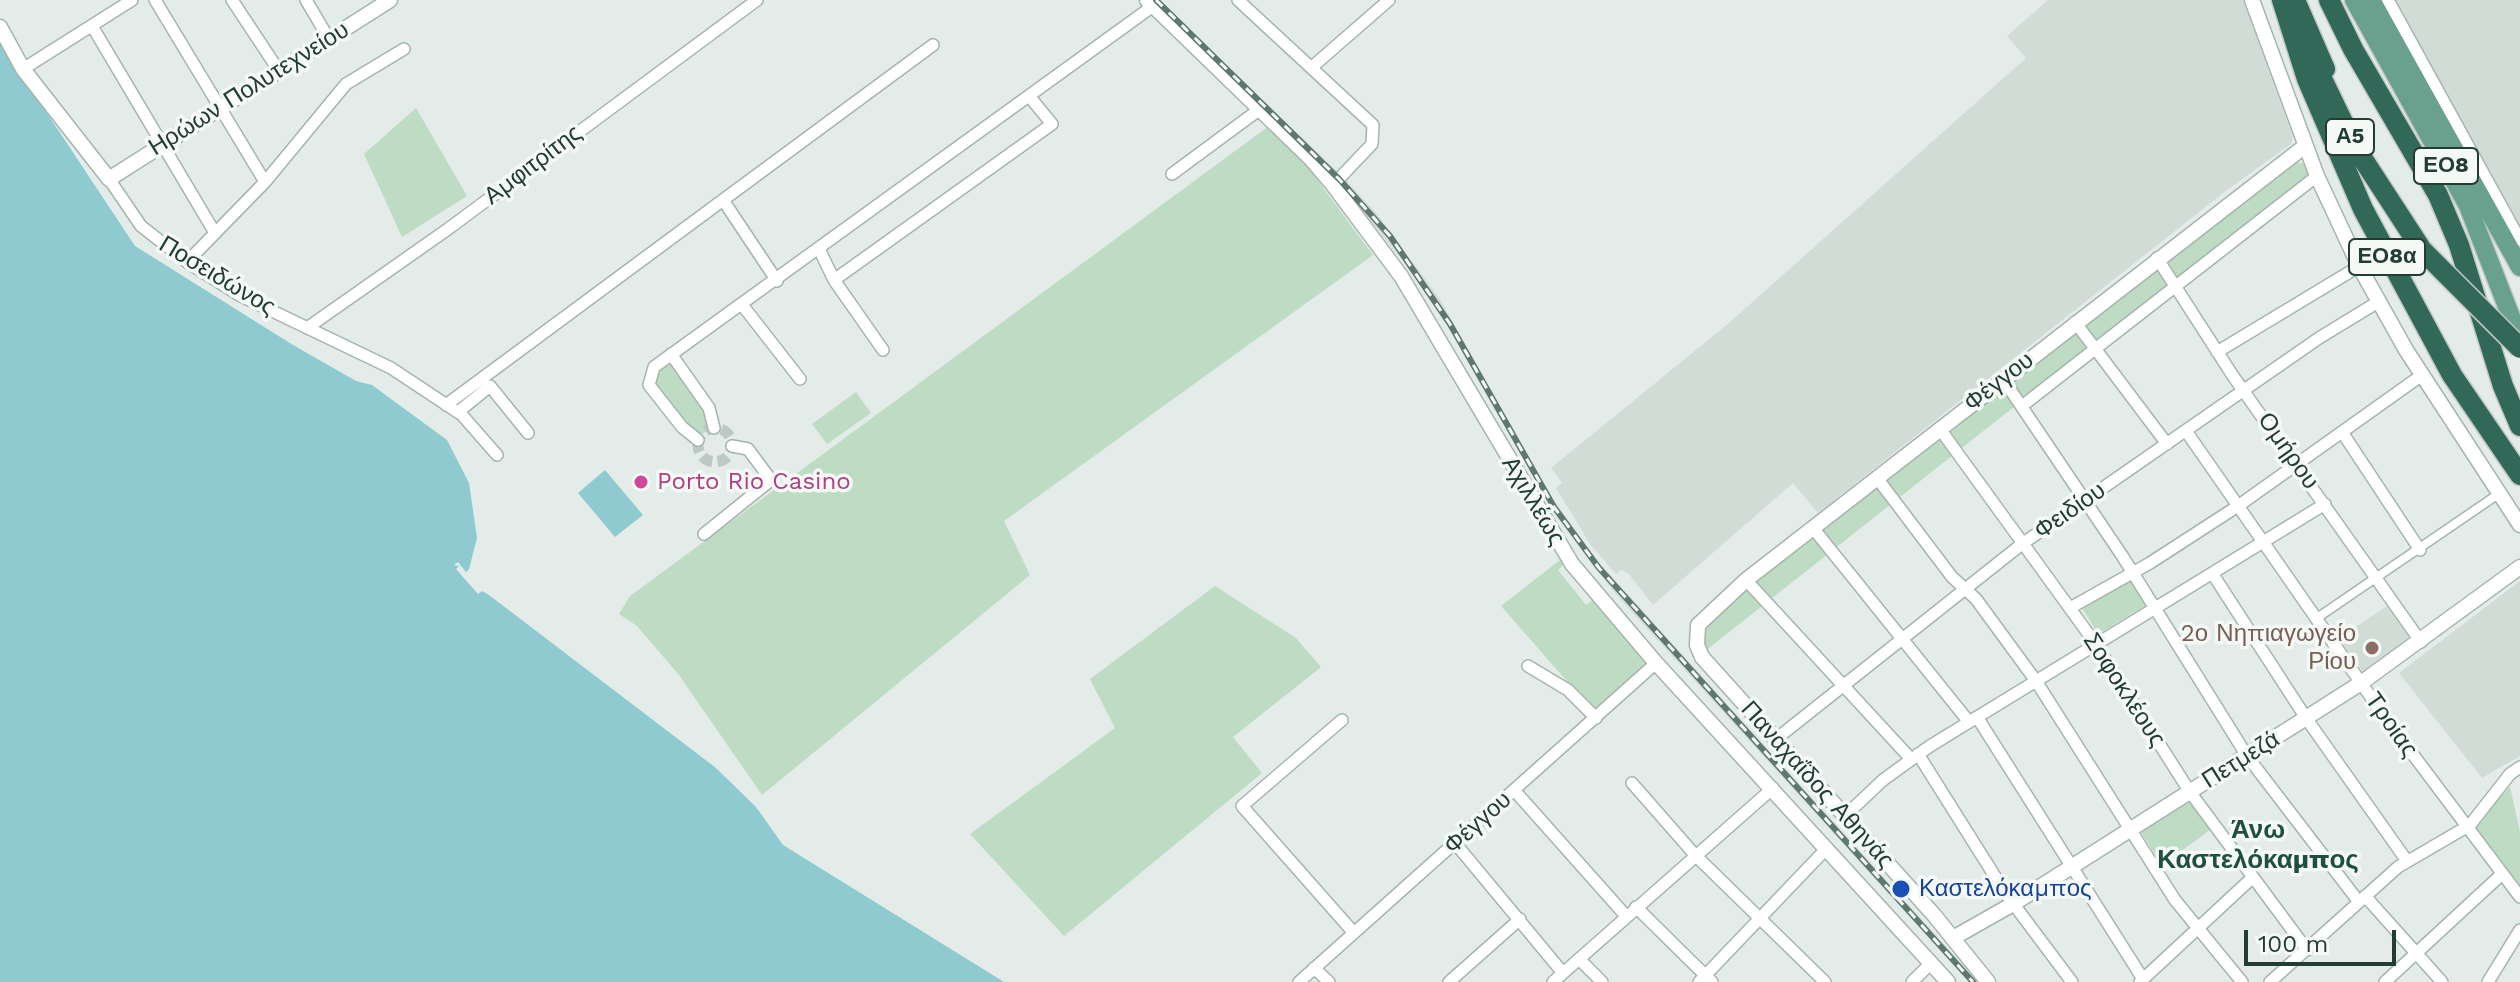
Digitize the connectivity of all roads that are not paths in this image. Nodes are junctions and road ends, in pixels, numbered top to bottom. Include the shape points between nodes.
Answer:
1 (155, 0) edge
2 (232, 0) edge
3 (306, 0) edge
4 (757, 0) edge
5 (1238, 0) edge
6 (1389, 0) edge
7 (2252, 0) edge
8 (2285, 0) edge
9 (2295, 0) edge
10 (2329, 0) edge
11 (2354, 0) edge
12 (2371, 0) edge
13 (2388, 0) edge
14 (387, 1) edge
15 (126, 2) edge
16 (1150, 3) edge
17 (92, 26) junction
18 (0, 27) edge
19 (329, 39) junction
20 (933, 45) dead end
21 (404, 49) dead end
22 (1312, 67) junction
23 (23, 69) junction
24 (279, 71) junction
25 (1029, 96) junction
26 (221, 108) junction
27 (1260, 109) junction
28 (161, 145) junction
29 (2305, 146) junction
30 (1172, 174) dead end
31 (2317, 176) junction
32 (109, 179) junction
33 (265, 182) junction
34 (1333, 185) junction
35 (723, 200) junction
36 (215, 233) junction
37 (2520, 240) edge
38 (2425, 247) junction
39 (819, 249) junction
40 (2157, 258) junction
41 (187, 262) junction
42 (2520, 267) edge
43 (2353, 270) dead end
44 (834, 280) junction
45 (777, 281) junction
46 (2176, 288) junction
47 (2378, 302) junction
48 (743, 306) junction
49 (2075, 322) junction
50 (307, 328) junction
51 (2520, 338) edge
52 (2520, 348) edge
53 (2096, 349) junction
54 (883, 350) dead end
55 (2217, 352) junction
56 (671, 354) junction
57 (2422, 375) junction
58 (800, 379) dead end
59 (2003, 379) junction
60 (2244, 390) junction
61 (446, 405) junction
62 (2022, 406) junction
63 (458, 412) junction
64 (2520, 426) edge
65 (714, 428) dead end
66 (1940, 429) junction
67 (2186, 431) junction
68 (2342, 432) junction
69 (528, 433) dead end
70 (698, 440) dead end
71 (2167, 444) junction
72 (732, 446) tunnel mouth
73 (497, 455) dead end
74 (2297, 464) junction
75 (2520, 475) edge
76 (1877, 478) junction
77 (2497, 495) junction
78 (2084, 500) junction
79 (2325, 504) junction
80 (2238, 506) junction
81 (2520, 525) edge
82 (1813, 528) junction
83 (704, 534) dead end
84 (2262, 542) junction
85 (2022, 544) junction
86 (2420, 550) junction
87 (2520, 567) edge
88 (2132, 572) junction
89 (2212, 573) junction
90 (2376, 579) junction
91 (1746, 580) junction
92 (1964, 588) junction
93 (2070, 608) junction
94 (2153, 608) junction
95 (2317, 618) junction
96 (1698, 625) joint
97 (1901, 637) junction
98 (2421, 642) junction
99 (2095, 643) junction
100 (1656, 663) junction
101 (1528, 666) dead end
102 (2036, 681) junction
103 (2361, 683) junction
104 (1842, 686) junction
105 (1596, 718) junction
106 (2306, 718) junction
107 (1342, 720) dead end
108 (1973, 720) junction
109 (1776, 739) junction
110 (1915, 756) junction
111 (2247, 756) junction
112 (2520, 767) edge
113 (1632, 783) dead end
114 (1773, 788) junction
115 (2188, 789) junction
116 (1514, 790) junction
117 (1845, 816) junction
118 (2466, 828) junction
119 (2131, 829) junction
120 (1455, 843) junction
121 (1827, 848) junction
122 (1695, 855) junction
123 (2407, 861) junction
124 (2072, 867) junction
125 (2502, 874) junction
126 (2252, 878) junction
127 (2520, 897) edge
128 (2362, 899) junction
129 (2013, 904) junction
130 (1636, 907) junction
131 (1626, 916) junction
132 (1760, 918) junction
133 (1520, 919) junction
134 (2196, 929) junction
135 (2520, 930) edge
136 (1354, 933) junction
137 (1953, 938) junction
138 (2307, 950) junction
139 (2417, 954) junction
140 (1579, 959) junction
141 (1931, 963) junction
142 (1314, 968) junction
143 (1563, 973) junction
144 (1705, 980) edge
145 (2141, 981) edge
146 (1299, 982) edge
147 (1329, 982) edge
148 (1449, 982) edge
149 (1553, 982) edge
150 (1602, 982) edge
151 (1825, 982) edge
152 (1912, 982) edge
153 (1948, 982) edge
154 (1988, 982) edge
155 (2072, 982) edge
156 (2242, 982) edge
157 (2270, 982) edge
158 (2385, 982) edge
159 (2442, 982) edge
160 (2488, 982) edge

1 - 26 street
2 - 24 street
3 - 19 street
4 - 50 street, Αμφιτρίτης
5 - 22 street
6 - 22 street
7 - 29 street
8 - 38 highway, Α5 via 2355,147
8 - 75 highway, ΕΟ8α via 2307,79 2363,209 2452,375
9 - 38 highway, Α5 via 2360,143
10 - 64 highway, ΕΟ8α via 2438,195
11 - 51 main road, ΕΟ8 via 2468,206
12 - 42 main road, ΕΟ8
13 - 37 street
14 - 19 street, Ηρώων Πολυτεχνείου
15 - 17 street
16 - 25 street
16 - 27 street, Αχιλλέως
17 - 23 street
17 - 28 street
18 - 23 street, Ποσειδώνος
19 - 24 street, Ηρώων Πολυτεχνείου
20 - 35 street
21 - 33 street via 346,84
22 - 34 street via 1375,128 1372,144
23 - 32 street, Ποσειδώνος
24 - 26 street, Ηρώων Πολυτεχνείου
25 - 39 street
25 - 44 street via 1052,124
26 - 28 street, Ηρώων Πολυτεχνείου
26 - 33 street
27 - 30 street
27 - 34 street, Αχιλλέως
28 - 32 street, Ηρώων Πολυτεχνείου
28 - 36 street
29 - 31 street
29 - 40 street, Φέγγου
31 - 46 street
31 - 47 street
32 - 41 street, Ποσειδώνος via 141,226
33 - 36 street
34 - 100 street, Αχιλλέως via 1401,276 1559,546
35 - 45 street
35 - 61 street
36 - 41 street
38 - 51 highway, Α5
38 - 52 highway, Α5, bridge
39 - 44 street
39 - 45 street
40 - 46 street, Ομήρου
40 - 49 street, Φέγγου
41 - 50 street, Ποσειδώνος
43 - 55 street
44 - 54 street
45 - 48 street
46 - 53 street
46 - 55 street, Ομήρου
47 - 57 street
47 - 60 street, Φειδίου
48 - 56 street
48 - 58 street
49 - 53 street
49 - 59 street, Φέγγου
50 - 61 street, Ποσειδώνος via 385,364
53 - 62 street
53 - 71 street
55 - 60 street, Ομήρου
56 - 65 street via 709,408
56 - 70 street via 654,367 648,382
57 - 68 street
57 - 77 street
59 - 62 street
59 - 66 street, Φέγγου
60 - 67 street, Φειδίου
60 - 74 street, Ομήρου
61 - 63 street, Ποσειδώνος
62 - 78 street
63 - 69 street via 490,386
63 - 73 street, Ποσειδώνος
66 - 76 street, Φέγγου
66 - 85 street, Σοφοκλέους
67 - 71 street, Φειδίου
67 - 80 street, Τροίας
68 - 74 street
68 - 86 street
71 - 78 street, Φειδίου
72 - 83 street via 748,449 771,480
74 - 79 street, Ομήρου
74 - 80 street
76 - 82 street, Φέγγου
76 - 92 street
77 - 81 street
77 - 86 street
78 - 85 street, Φειδίου
78 - 88 street
79 - 84 street
79 - 90 street, Ομήρου
80 - 84 street, Τροίας
80 - 88 street
82 - 91 street, Φέγγου
82 - 97 street
84 - 89 street
84 - 95 street, Τροίας
85 - 92 street, Φειδίου
85 - 93 street, Σοφοκλέους
86 - 90 street
87 - 98 street, Πετμεζά
88 - 93 street
88 - 94 street
89 - 94 street
89 - 106 street
90 - 95 street
90 - 98 street, Ομήρου
91 - 96 street, Φέγγου
91 - 104 street
92 - 97 street, Φειδίου
92 - 102 street
93 - 99 street, Σοφοκλέους
94 - 99 street
94 - 111 street
95 - 103 street, Τροίας
96 - 109 street, Παναχαΐδος Αθηνάς via 1700,654
97 - 104 street, Φειδίου
97 - 108 street
98 - 103 street, Πετμεζά
99 - 102 street
99 - 115 street, Σοφοκλέους
100 - 105 street, Φέγγου
100 - 114 street, Αχιλλέως
101 - 105 street via 1568,690
102 - 108 street
102 - 119 street
103 - 106 street, Πετμεζά
103 - 118 street, Τροίας
104 - 109 street, Φειδίου
104 - 110 street
105 - 116 street, Φέγγου
106 - 111 street, Πετμεζά
106 - 123 street
107 - 136 street via 1242,806
108 - 110 street
108 - 124 street
109 - 117 street, Παναχαΐδος Αθηνάς
110 - 117 street
110 - 129 street
111 - 115 street, Πετμεζά
111 - 128 street
112 - 118 street
113 - 122 street
114 - 121 street, Αχιλλέως
114 - 122 street
115 - 119 street, Πετμεζά
115 - 126 street, Σοφοκλέους
116 - 120 street, Φέγγου
116 - 131 street
117 - 137 street, Παναχαΐδος Αθηνάς
118 - 123 street
118 - 125 street, Τροίας
119 - 124 street, Πετμεζά
119 - 134 street
120 - 133 street
120 - 136 street, Φέγγου
121 - 132 street
121 - 141 street, Αχιλλέως
122 - 130 street
122 - 132 street
123 - 128 street
124 - 129 street, Πετμεζά
124 - 145 street
125 - 127 street, Τροίας
125 - 139 street
126 - 134 street
126 - 138 street, Σοφοκλέους
128 - 138 street
128 - 139 street
129 - 137 street, Πετμεζά
129 - 155 street
130 - 131 street
130 - 144 street
131 - 140 street
132 - 144 street
132 - 151 street
133 - 143 street
133 - 148 street
134 - 145 street
134 - 156 street
135 - 160 street
136 - 142 street, Φέγγου
137 - 154 street, Παναχαΐδος Αθηνάς
138 - 157 street
139 - 158 street
139 - 159 street
140 - 143 street
140 - 150 street
141 - 152 street
141 - 153 street, Αχιλλέως
142 - 146 street, Φέγγου
142 - 147 street
143 - 149 street

